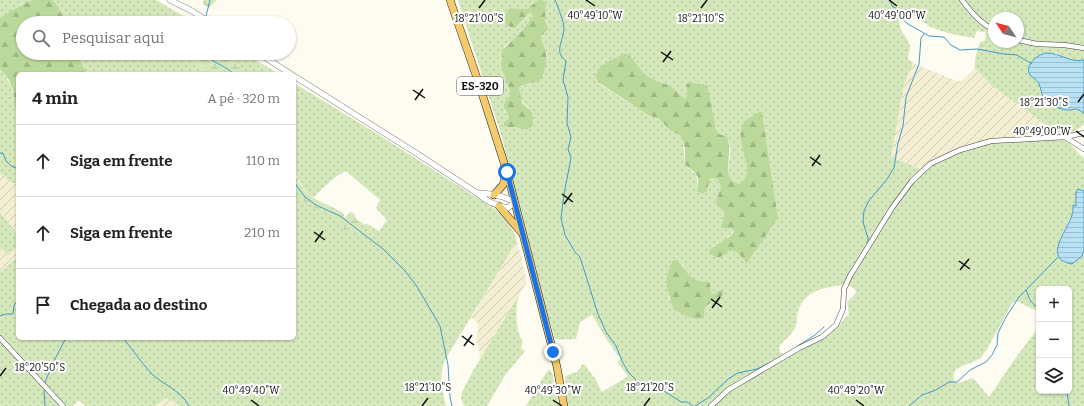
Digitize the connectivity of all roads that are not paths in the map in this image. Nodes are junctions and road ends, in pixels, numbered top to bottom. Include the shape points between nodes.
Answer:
1 (170, 0) edge
2 (450, 0) edge
3 (962, 0) edge
4 (200, 16) edge
5 (988, 27) edge
6 (1024, 41) edge
7 (1084, 48) edge
8 (269, 60) edge
9 (288, 72) edge
10 (296, 77) edge
11 (1084, 132) edge
12 (1065, 137) junction
13 (1084, 149) edge
14 (507, 172) junction
15 (477, 193) junction
16 (494, 195) junction
17 (515, 202) junction
18 (499, 206) junction
19 (523, 233) junction
20 (0, 338) edge
21 (63, 406) edge
22 (564, 406) edge
23 (712, 406) edge

1 - 4 street
2 - 14 main road, ES-320
3 - 5 street
6 - 7 street
8 - 9 street
10 - 15 street
11 - 12 street
12 - 13 street
12 - 23 street via 991,141 960,150 930,164 912,181 896,203 850,276 844,289 843,309 836,325 822,337 728,390
14 - 16 main road via 504,185
14 - 17 main road, ES-320
15 - 16 street
15 - 18 street via 483,199
16 - 17 street
17 - 18 street via 508,208
17 - 19 main road, ES-320
18 - 19 main road
19 - 22 main road, ES-320 via 557,367
20 - 21 street

